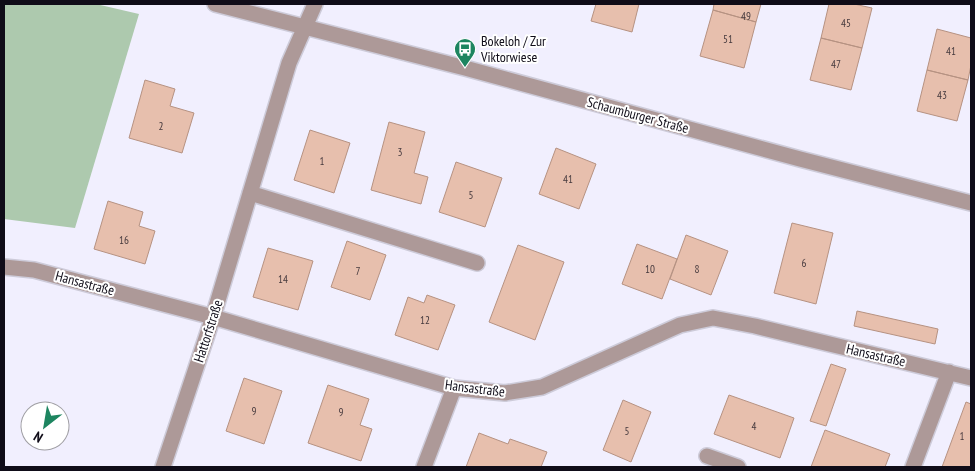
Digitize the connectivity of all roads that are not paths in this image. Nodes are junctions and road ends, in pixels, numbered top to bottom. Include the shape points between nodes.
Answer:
1 (215, 4) edge
2 (315, 4) edge
3 (304, 27) junction
4 (250, 193) junction
5 (971, 204) edge
6 (477, 263) dead end
7 (4, 267) edge
8 (213, 317) junction
9 (949, 372) junction
10 (971, 378) edge
11 (454, 388) junction
12 (707, 456) dead end
13 (163, 467) edge
14 (424, 467) edge
15 (738, 467) edge
16 (912, 467) edge

1 - 3 street, Schaumburger Straße
2 - 3 street, Hattorfstraße
3 - 4 street, Hattorfstraße via 288,62
3 - 5 street, Schaumburger Straße
4 - 6 street
4 - 8 street, Hattorfstraße
7 - 8 street, Hansastraße via 34,270
8 - 11 street, Hansastraße
8 - 13 street, Hattorfstraße
9 - 10 street, Hansastraße
9 - 11 street, Hansastraße via 713,318 680,325 542,387 505,394
9 - 16 street
11 - 14 street
12 - 15 street

